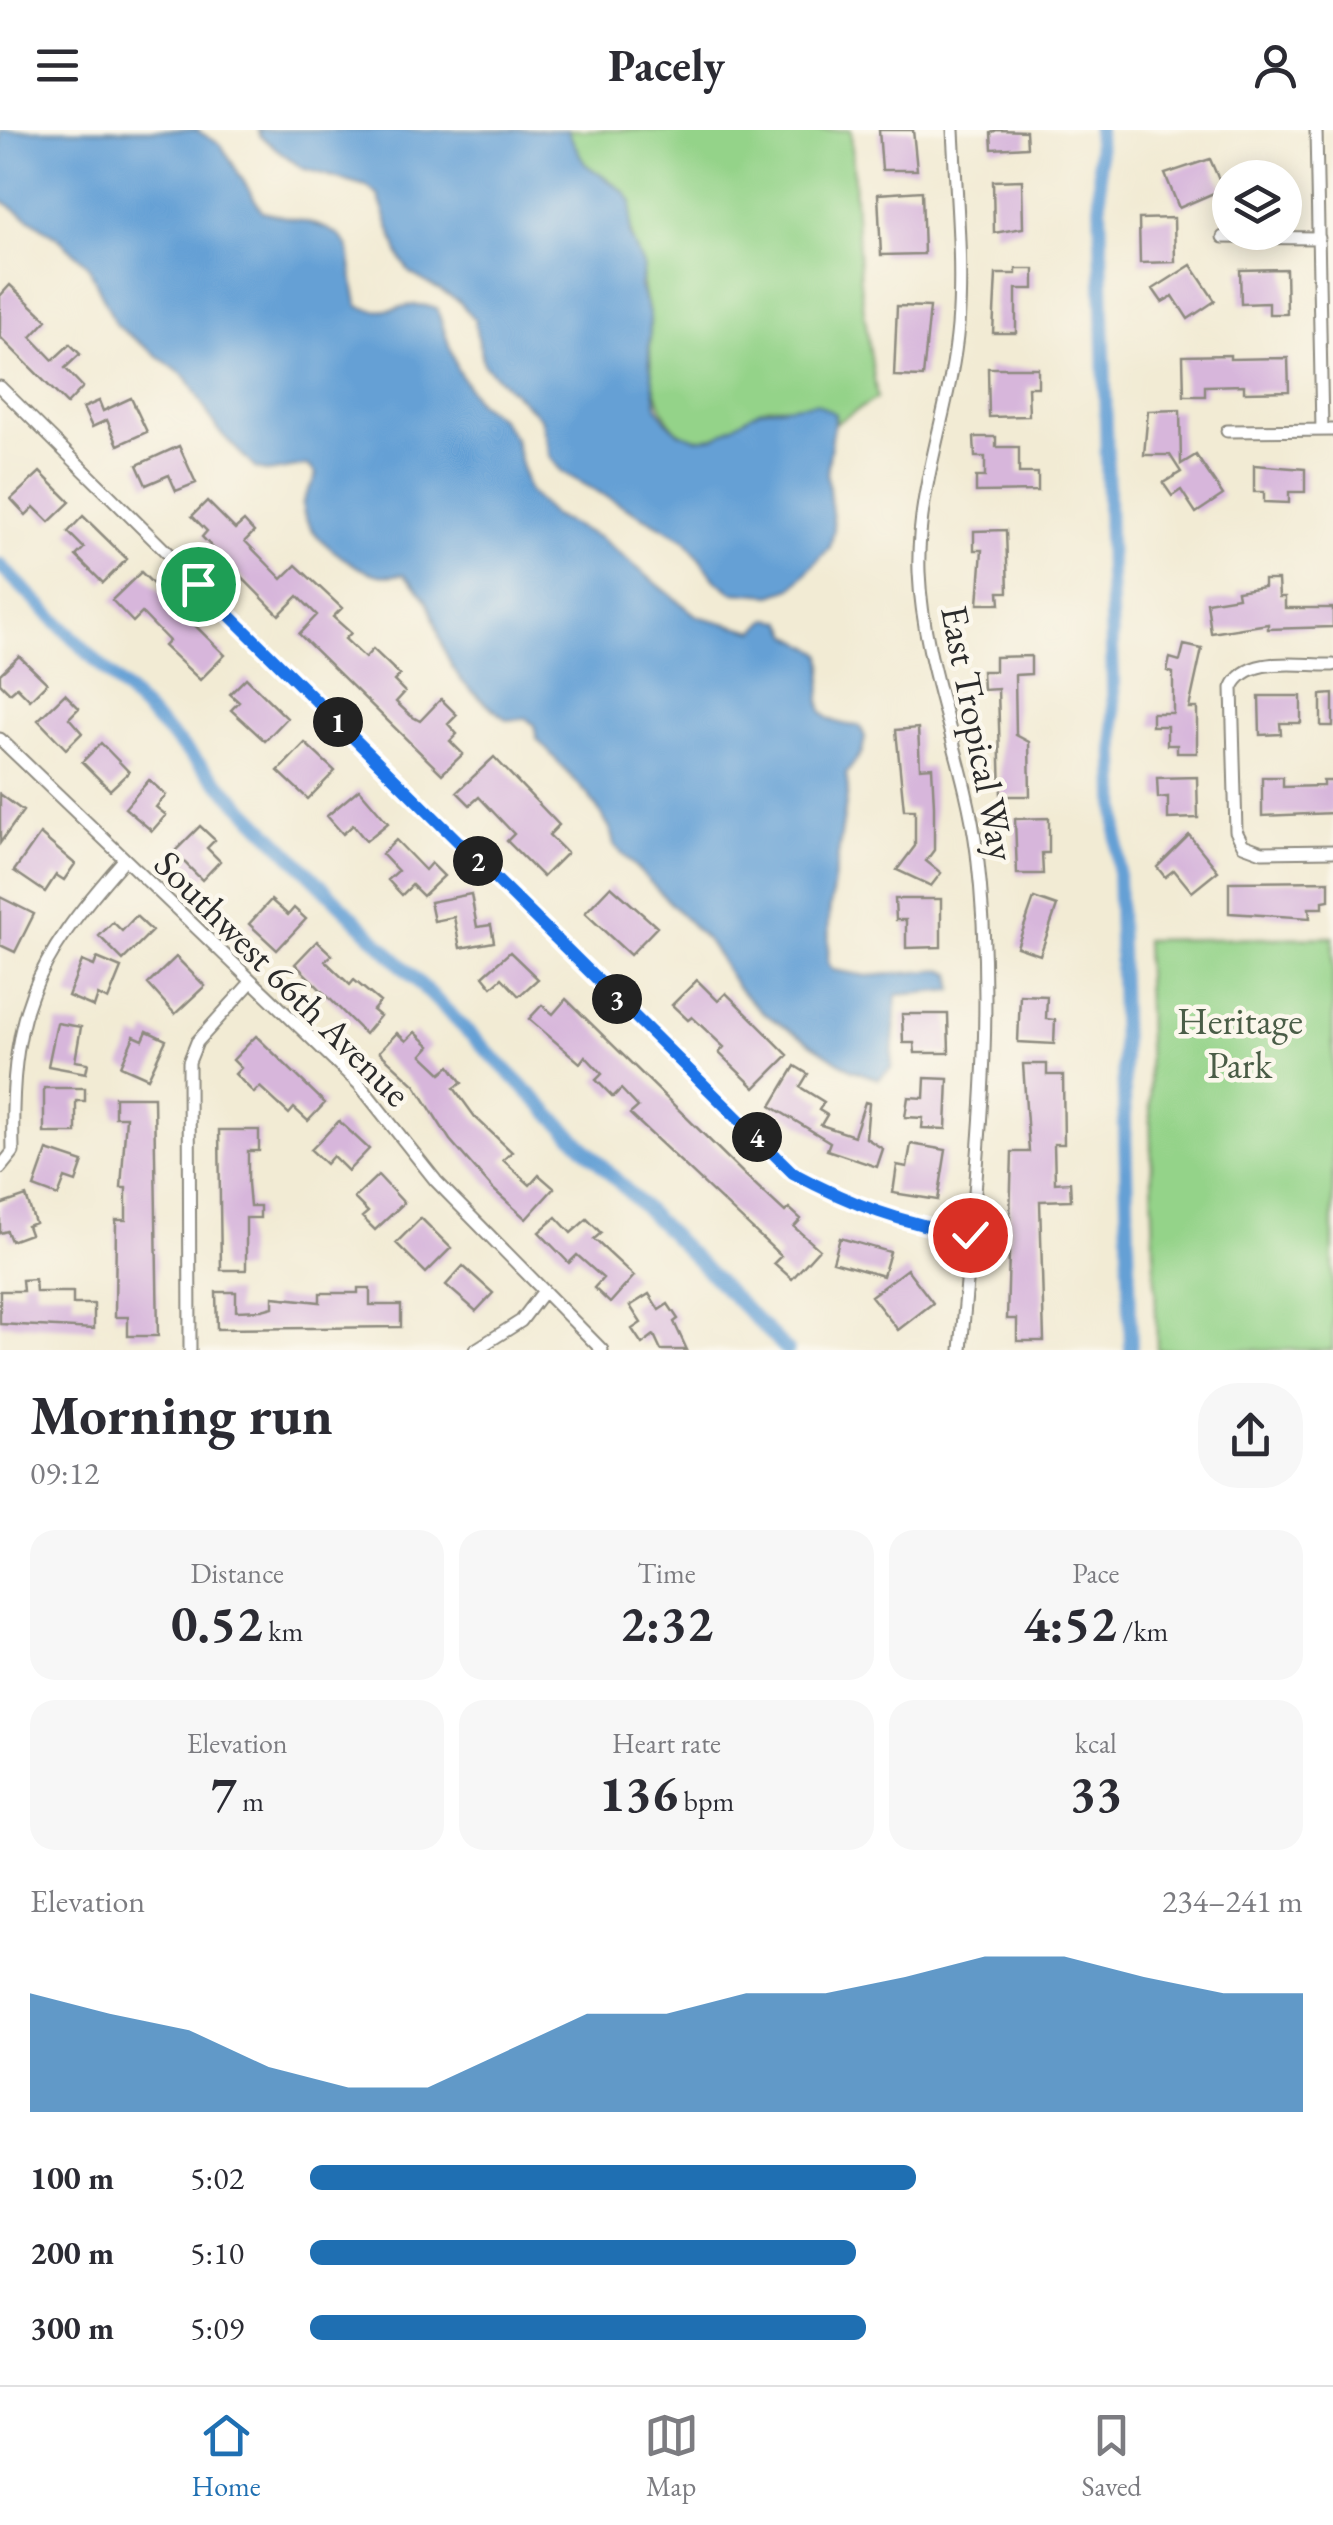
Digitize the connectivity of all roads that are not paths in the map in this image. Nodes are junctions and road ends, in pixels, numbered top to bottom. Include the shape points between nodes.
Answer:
1 (954, 130) edge
2 (1316, 130) edge
3 (1333, 144) edge
4 (1316, 145) junction
5 (1302, 238) edge
6 (1319, 238) junction
7 (0, 388) edge
8 (1327, 430) edge
9 (1227, 432) dead end
10 (1333, 665) edge
11 (0, 740) edge
12 (1333, 851) edge
13 (122, 862) junction
14 (252, 982) junction
15 (3, 1166) edge
16 (970, 1235) junction
17 (542, 1292) junction
18 (190, 1350) edge
19 (475, 1350) edge
20 (602, 1350) edge
21 (960, 1350) edge

1 - 16 street, East Tropical Way via 958,325 922,513 919,569 924,632 968,791 977,856 986,1030
2 - 4 street
3 - 4 street
4 - 6 street
5 - 6 street
6 - 8 street
7 - 16 street via 793,1173 856,1207
8 - 9 street
10 - 12 street via 1254,666 1237,675 1232,688 1236,831 1243,845 1262,852
11 - 13 street, Southwest 66th Avenue
13 - 14 street, Southwest 66th Avenue
13 - 15 street via 72,918 25,1010 12,1097 14,1152
14 - 17 street, Southwest 66th Avenue via 359,1084 436,1182
14 - 18 street via 197,1042 189,1062
16 - 21 street, East Tropical Way
17 - 19 street via 521,1321
17 - 20 street, Southwest 66th Avenue

